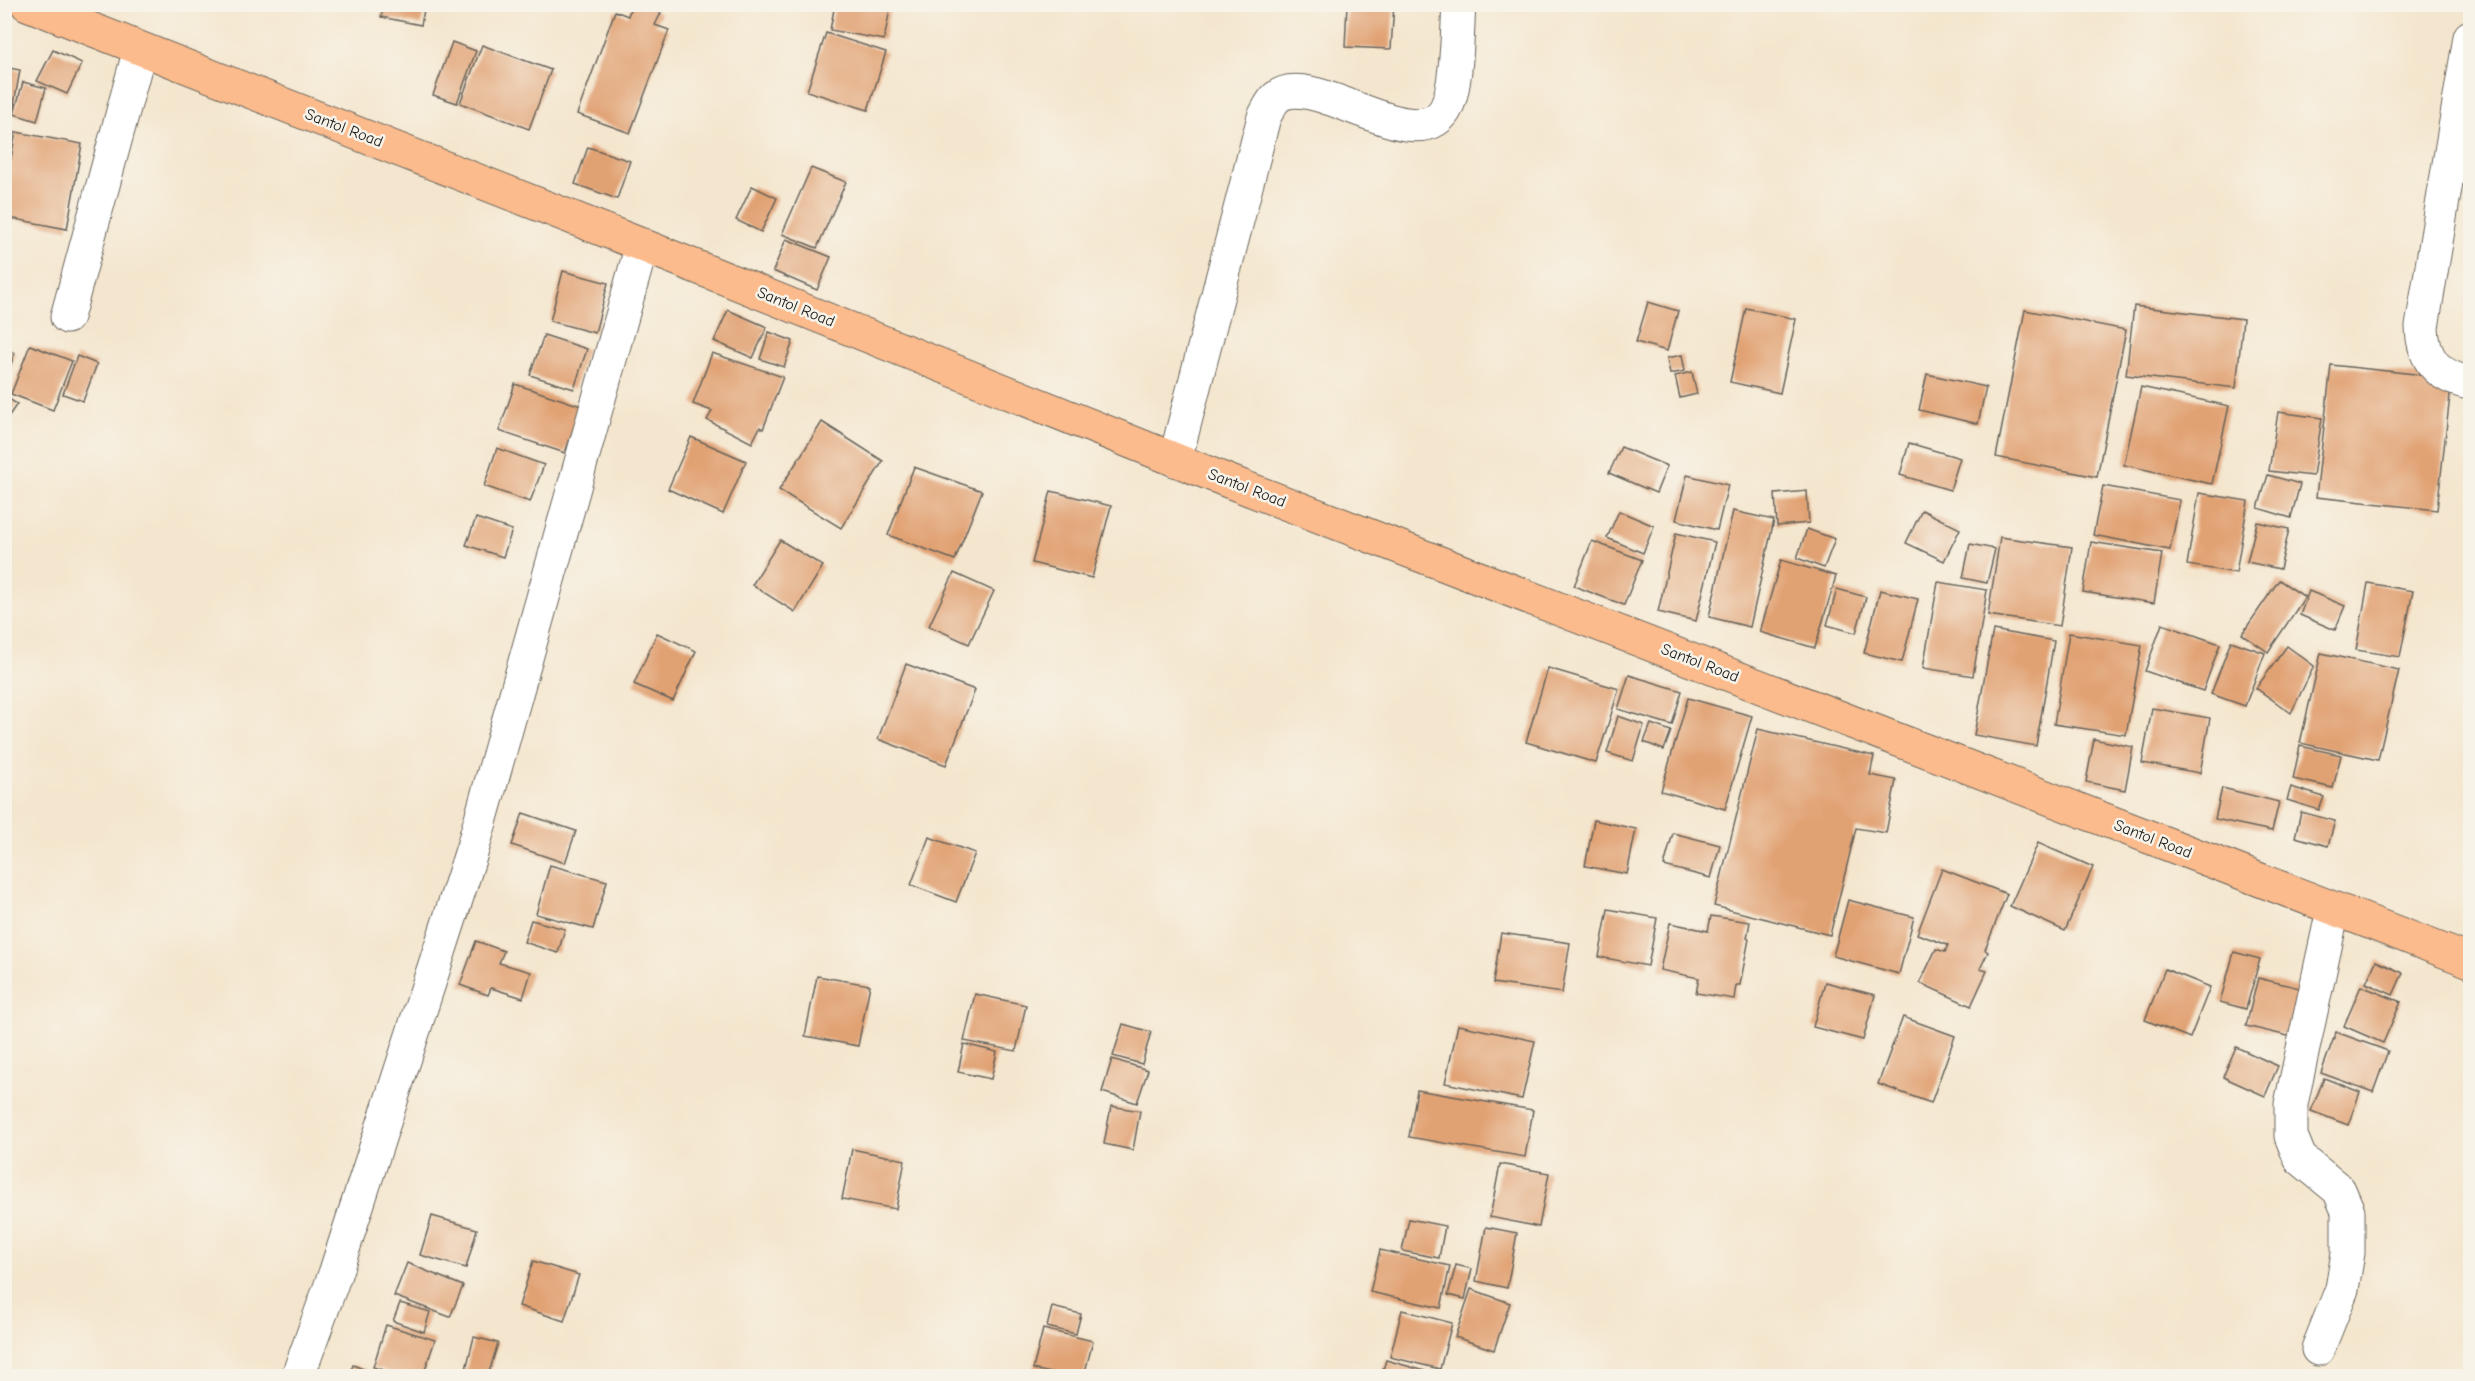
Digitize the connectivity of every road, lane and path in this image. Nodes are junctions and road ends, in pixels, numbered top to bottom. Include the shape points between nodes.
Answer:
1 (27, 4) edge
2 (1459, 4) edge
3 (2470, 37) edge
4 (140, 49) junction
5 (642, 245) junction
6 (68, 317) dead end
7 (2470, 383) edge
8 (1175, 460) junction
9 (2333, 910) junction
10 (2470, 961) edge
11 (2318, 1349) dead end
12 (298, 1377) edge

1 - 4 main road, Santol Road
2 - 8 street via 1453,85 1448,105 1432,122 1407,125 1298,92 1277,97 1270,105
3 - 7 street via 2422,334 2435,368
4 - 5 main road, Santol Road
4 - 6 street
5 - 8 main road, Santol Road
5 - 12 street via 473,847
8 - 9 main road, Santol Road
9 - 10 main road, Santol Road
9 - 11 street via 2291,1104 2290,1136 2300,1158 2339,1190 2348,1211 2348,1253 2342,1289

